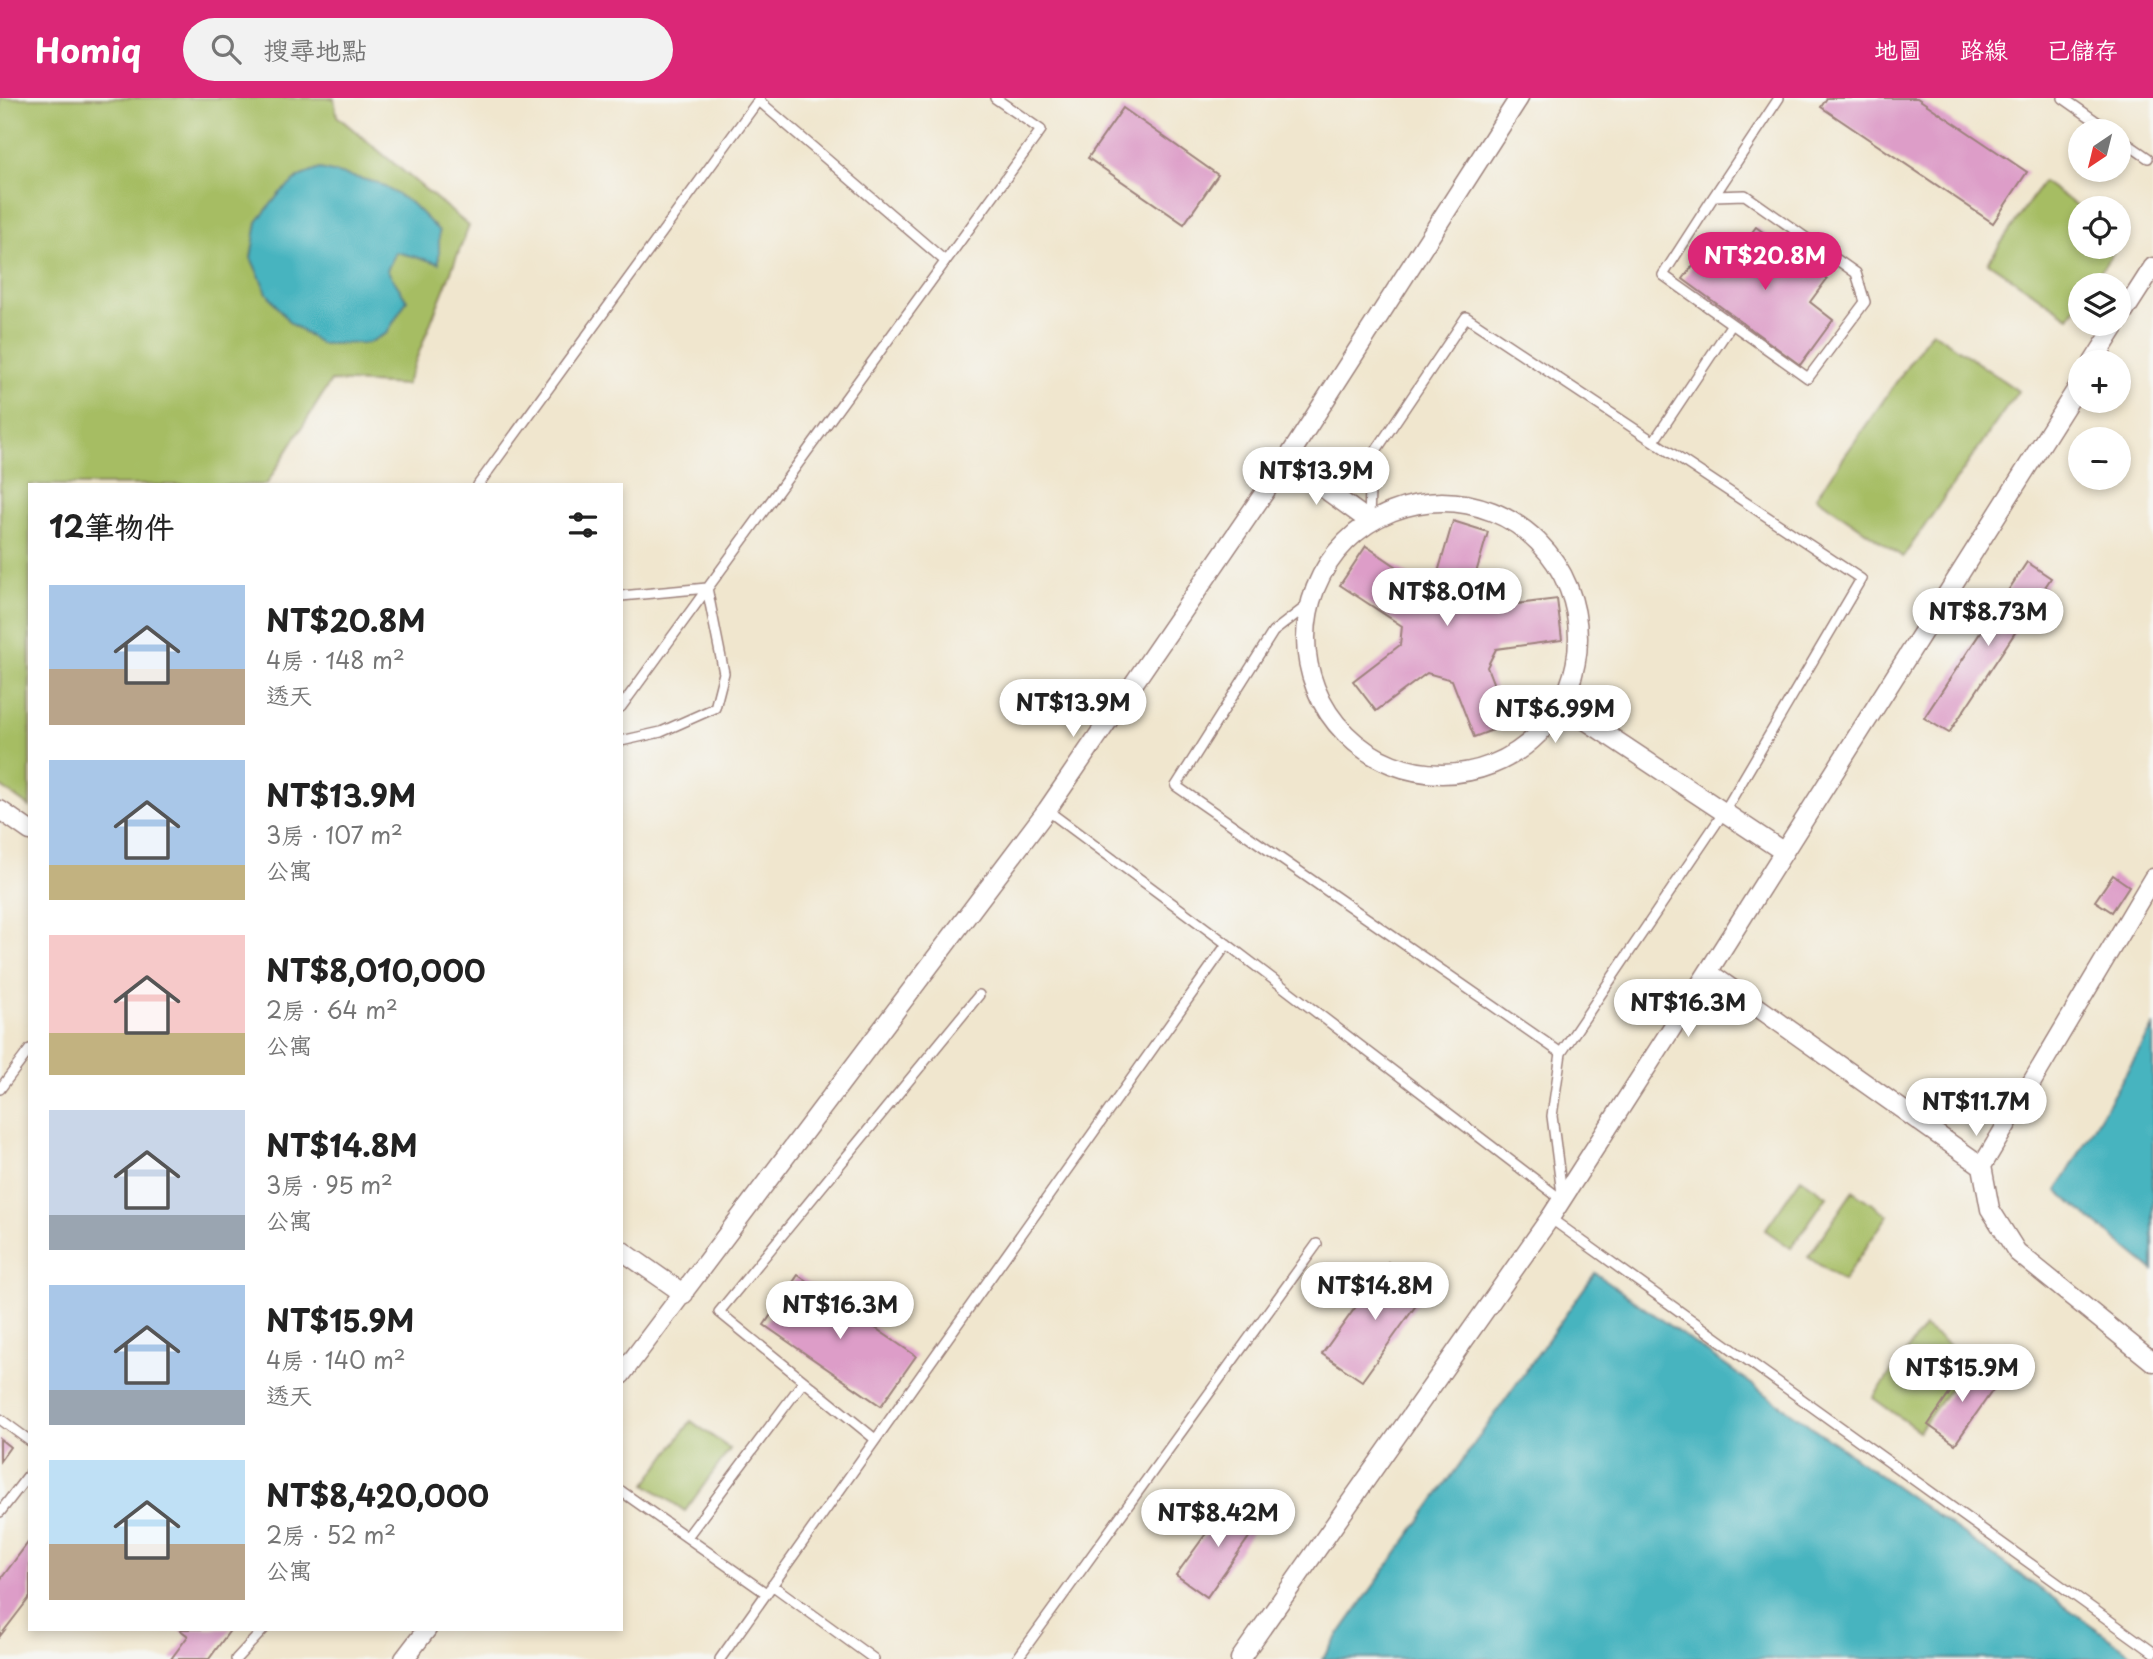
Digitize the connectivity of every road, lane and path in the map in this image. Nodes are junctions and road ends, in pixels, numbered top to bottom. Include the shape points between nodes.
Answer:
1 (995, 98) edge
2 (1519, 98) edge
3 (1779, 98) edge
4 (2063, 98) edge
5 (759, 99) edge
6 (2093, 119) edge
7 (2132, 147) edge
8 (2148, 158) dead end
9 (1714, 196) junction
10 (945, 261) junction
11 (2153, 267) edge
12 (2131, 302) edge
13 (1732, 324) junction
14 (2068, 403) edge
15 (1654, 441) junction
16 (1286, 461) junction
17 (479, 483) edge
18 (1369, 522) junction
19 (707, 588) junction
20 (623, 596) edge
21 (1308, 605) junction
22 (623, 704) edge
23 (1561, 704) junction
24 (623, 741) edge
25 (0, 810) edge
26 (1047, 810) junction
27 (1724, 812) junction
28 (28, 830) edge
29 (1784, 852) junction
30 (2153, 878) edge
31 (1227, 944) junction
32 (1708, 972) junction
33 (979, 995) dead end
34 (28, 1052) edge
35 (1561, 1053) junction
36 (0, 1089) edge
37 (1982, 1166) junction
38 (1562, 1200) junction
39 (1550, 1218) junction
40 (1317, 1244) dead end
41 (623, 1251) edge
42 (684, 1294) junction
43 (2153, 1362) edge
44 (623, 1372) edge
45 (804, 1381) junction
46 (0, 1419) edge
47 (875, 1439) junction
48 (28, 1440) edge
49 (28, 1476) edge
50 (623, 1492) edge
51 (0, 1512) edge
52 (687, 1537) junction
53 (769, 1589) junction
54 (262, 1631) edge
55 (425, 1631) edge
56 (2153, 1651) edge
57 (236, 1659) edge
58 (404, 1659) edge
59 (720, 1659) edge
60 (874, 1659) edge
61 (1017, 1659) edge
62 (1240, 1659) edge

1 - 10 lane via 1041,130
2 - 16 street
3 - 9 lane
4 - 6 lane
5 - 10 lane
5 - 17 lane
7 - 8 lane
9 - 13 lane via 1663,275
9 - 13 lane via 1745,195 1856,273 1865,302 1808,378
10 - 19 lane
11 - 12 street
13 - 15 lane
14 - 29 street
15 - 18 lane via 1466,317 1371,458
15 - 27 lane via 1861,579
16 - 18 street
16 - 26 street
18 - 21 street via 1342,544 1321,572
18 - 23 street via 1421,503 1448,502 1476,506 1525,530 1561,572 1572,598 1578,652
19 - 20 lane
19 - 22 lane
19 - 24 lane via 724,673 715,708 661,732
21 - 23 street via 1307,659 1320,700 1347,735 1392,765 1456,774 1488,766 1517,752 1542,731
21 - 35 lane via 1273,632 1177,786
23 - 27 street
25 - 28 street
26 - 31 lane
26 - 42 street
27 - 29 street
27 - 35 lane
29 - 32 street
30 - 37 street
31 - 38 lane
31 - 47 lane
32 - 37 street
32 - 38 street
33 - 45 lane via 719,1312
34 - 36 lane
35 - 38 lane via 1552,1116
37 - 43 street via 1990,1209 2017,1252
38 - 39 street
39 - 56 lane
39 - 62 street
40 - 61 lane
41 - 42 street
42 - 44 street
45 - 47 lane
45 - 52 lane
46 - 48 lane
47 - 53 lane
49 - 51 lane
50 - 52 lane
52 - 53 lane
53 - 59 lane
53 - 60 lane
54 - 57 lane
55 - 58 street

